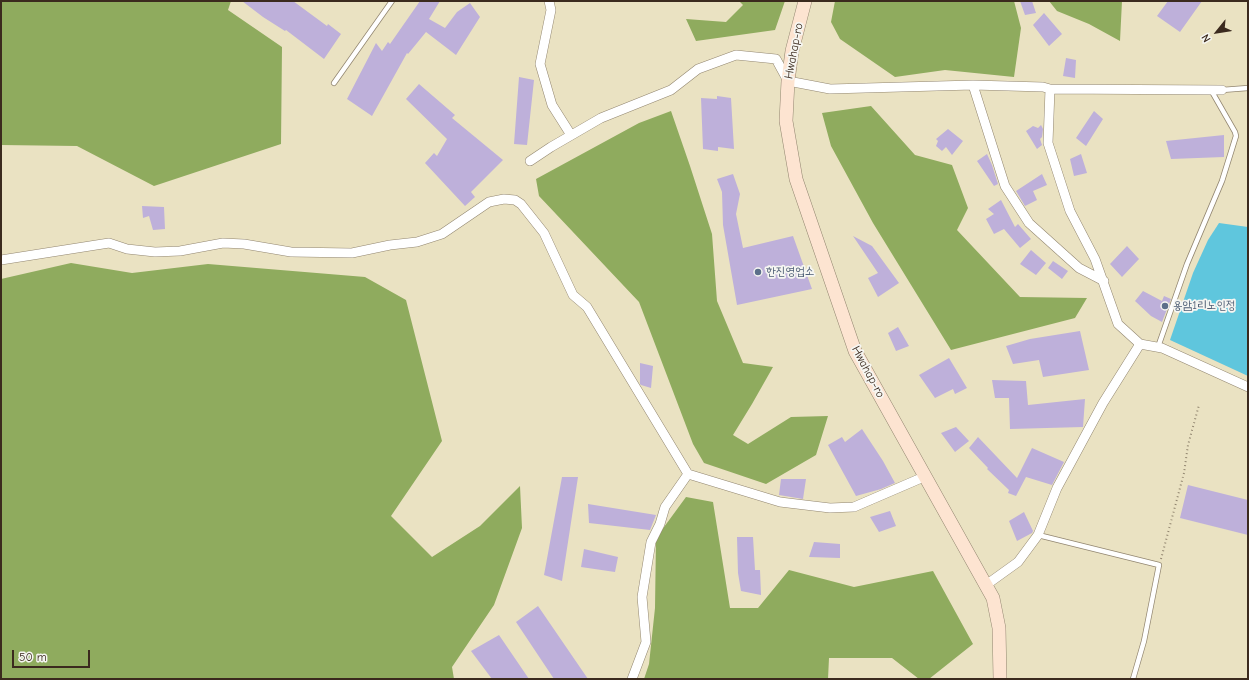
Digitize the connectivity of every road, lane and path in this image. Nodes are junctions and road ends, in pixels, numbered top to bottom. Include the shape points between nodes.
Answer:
1 (392, 1) edge
2 (549, 1) edge
3 (805, 1) edge
4 (788, 81) junction
5 (334, 83) dead end
6 (973, 85) junction
7 (1248, 88) edge
8 (1050, 89) junction
9 (1210, 89) junction
10 (1222, 90) joint
11 (571, 135) junction
12 (530, 161) dead end
13 (1, 260) edge
14 (1104, 281) junction
15 (1140, 344) junction
16 (1158, 347) junction
17 (1248, 387) edge
18 (1199, 405) dead end
19 (688, 474) junction
20 (926, 476) junction
21 (1038, 535) junction
22 (1159, 565) junction
23 (986, 584) junction
24 (632, 679) edge
25 (1000, 679) edge
26 (1133, 679) edge

1 - 5 lane
2 - 11 street via 551,10 540,64 552,105
3 - 4 main road, Hwahap-ro via 792,51
4 - 6 street via 830,89
4 - 11 street via 776,59 736,55 698,69 671,90 601,118
4 - 20 main road, Hwahap-ro via 786,121 796,179 852,344
6 - 8 street
6 - 14 street via 1005,186 1029,223 1079,268
7 - 10 lane
8 - 9 street
8 - 14 street via 1048,143 1070,211
9 - 10 street
9 - 16 lane via 1236,136 1222,182 1187,264
11 - 12 street
13 - 19 street via 109,243 127,249 155,252 180,251 223,243 291,252 352,253 417,242 442,234 489,202 515,200 544,233 574,295 591,313
14 - 15 street via 1118,324
15 - 16 street
15 - 21 street via 1102,403 1057,488
16 - 17 street
18 - 22 path
19 - 20 street via 780,502 830,508 854,507
19 - 24 street via 665,507 651,542 642,597 646,642
20 - 23 main road, Hwahap-ro
21 - 22 lane
21 - 23 street via 1018,562
22 - 26 lane via 1144,641
23 - 25 main road, Hwahap-ro via 993,598 999,628

